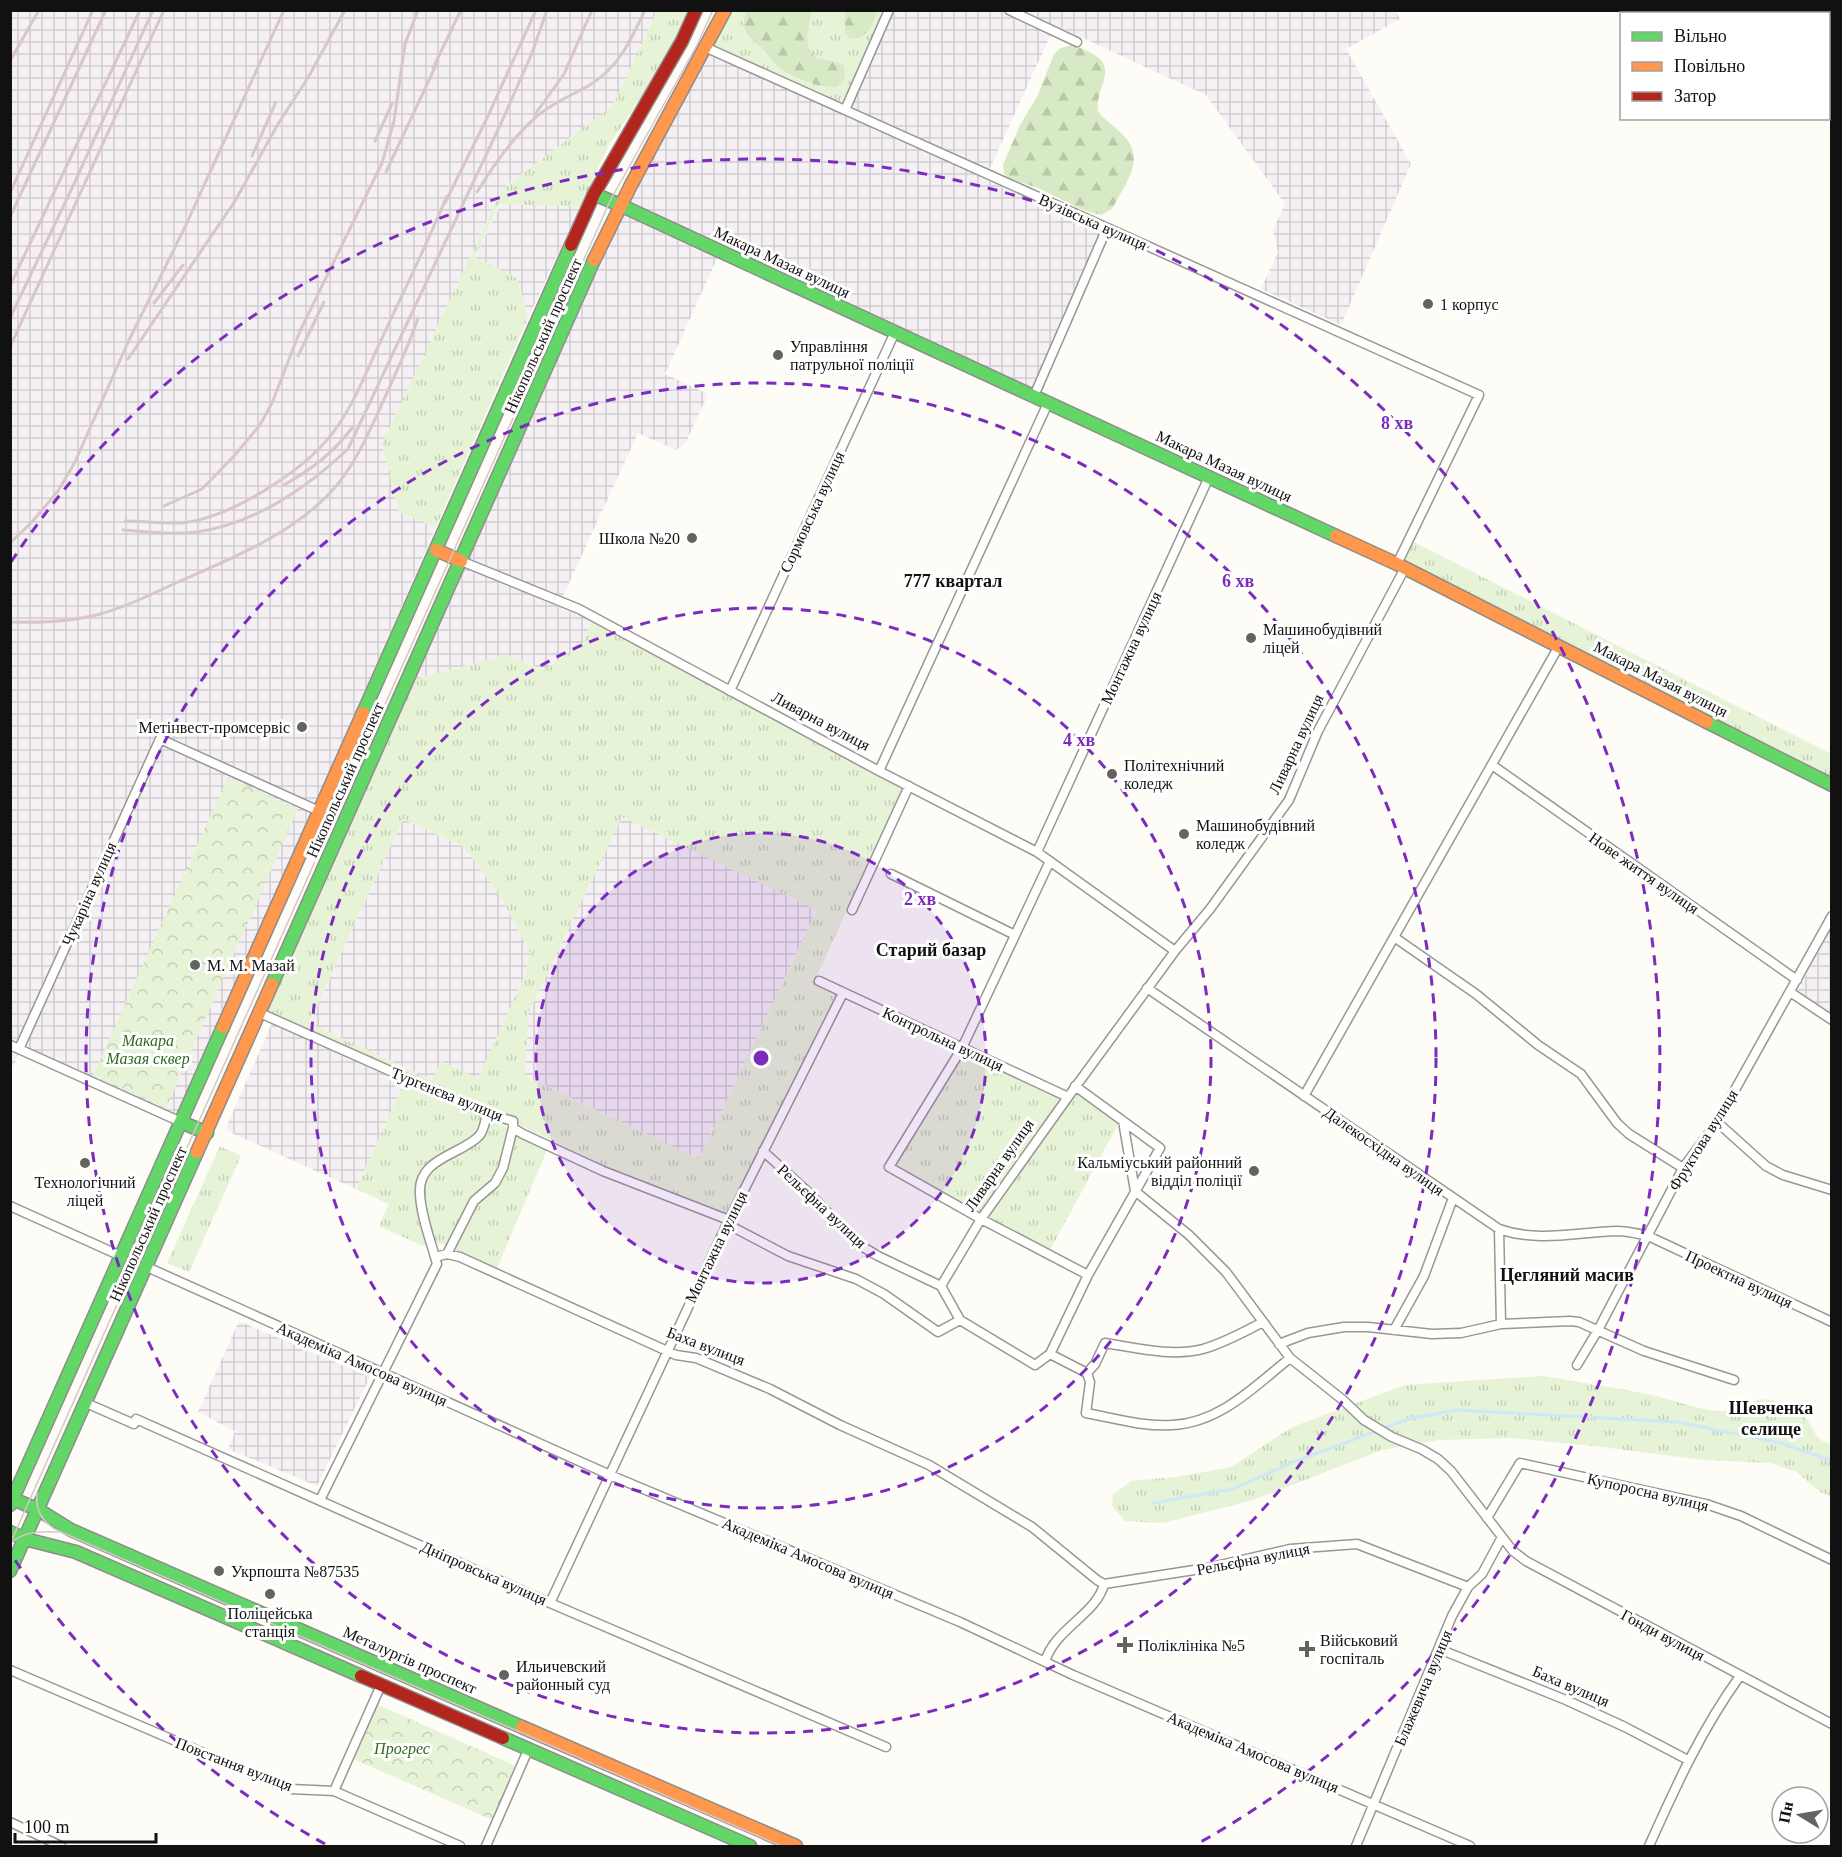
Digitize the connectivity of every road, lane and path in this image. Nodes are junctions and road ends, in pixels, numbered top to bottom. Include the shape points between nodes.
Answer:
1 (696, 10) edge
2 (724, 10) edge
3 (889, 10) edge
4 (1009, 10) edge
5 (1077, 42) dead end
6 (707, 48) junction
7 (845, 110) junction
8 (594, 194) junction
9 (620, 206) junction
10 (1107, 228) junction
11 (895, 332) junction
12 (1479, 395) joint
13 (1034, 396) junction
14 (1048, 403) junction
15 (1209, 477) junction
16 (436, 550) junction
17 (461, 561) junction
18 (1401, 566) junction
19 (1559, 646) junction
20 (730, 691) junction
21 (1492, 765) junction
22 (879, 771) junction
23 (1832, 785) edge
24 (909, 786) junction
25 (320, 811) junction
26 (1037, 852) junction
27 (1050, 861) junction
28 (891, 874) dead end
29 (852, 910) dead end
30 (1832, 916) edge
31 (1015, 935) junction
32 (1394, 937) junction
33 (1174, 951) junction
34 (1797, 980) junction
35 (819, 981) dead end
36 (1148, 988) junction
37 (1790, 992) junction
38 (843, 993) junction
39 (260, 1013) junction
40 (1832, 1020) edge
41 (15, 1047) edge
42 (962, 1048) junction
43 (1075, 1086) junction
44 (1304, 1096) junction
45 (1068, 1097) junction
46 (487, 1114) junction
47 (1123, 1121) junction
48 (181, 1122) junction
49 (1717, 1122) junction
50 (513, 1128) junction
51 (207, 1133) junction
52 (763, 1151) junction
53 (1683, 1168) junction
54 (1832, 1190) edge
55 (1135, 1191) junction
56 (1453, 1198) junction
57 (10, 1206) edge
58 (981, 1219) junction
59 (728, 1222) junction
60 (1499, 1229) junction
61 (1646, 1236) junction
62 (447, 1254) junction
63 (122, 1256) junction
64 (435, 1257) junction
65 (147, 1267) junction
66 (1088, 1275) junction
67 (941, 1286) junction
68 (960, 1320) junction
69 (1263, 1322) junction
70 (1832, 1322) edge
71 (1501, 1324) junction
72 (1394, 1330) junction
73 (1598, 1330) junction
74 (1279, 1344) junction
75 (667, 1350) junction
76 (1050, 1354) junction
77 (1290, 1358) junction
78 (1577, 1365) dead end
79 (1086, 1373) junction
80 (384, 1374) junction
81 (1734, 1380) dead end
82 (86, 1403) junction
83 (610, 1475) junction
84 (11, 1500) edge
85 (321, 1500) junction
86 (39, 1510) junction
87 (1487, 1518) junction
88 (10, 1532) edge
89 (1502, 1537) junction
90 (25, 1539) junction
91 (1832, 1560) edge
92 (10, 1571) edge
93 (1104, 1584) junction
94 (1468, 1587) junction
95 (550, 1603) junction
96 (1439, 1649) junction
97 (1046, 1662) junction
98 (388, 1668) junction
99 (10, 1670) edge
100 (1740, 1676) junction
101 (381, 1685) junction
102 (1832, 1724) edge
103 (535, 1732) junction
104 (886, 1747) dead end
105 (528, 1749) junction
106 (1688, 1760) junction
107 (334, 1791) junction
108 (1374, 1804) junction
109 (10, 1822) edge
110 (61, 1846) edge
111 (460, 1846) edge
112 (486, 1846) edge
113 (750, 1846) edge
114 (796, 1846) edge
115 (1356, 1846) edge
116 (1470, 1846) edge
117 (1649, 1846) edge

1 - 8 main road, Нікопольський проспект
2 - 6 main road, Нікопольський проспект
3 - 7 street
4 - 5 street
6 - 7 street, Вузівська вулиця
6 - 9 main road, Нікопольський проспект
7 - 10 street, Вузівська вулиця
8 - 9 main road, Макара Мазая вулиця
8 - 16 main road, Нікопольський проспект
9 - 11 main road, Макара Мазая вулиця
9 - 17 main road, Нікопольський проспект
10 - 12 street, Вузівська вулиця
10 - 13 street
11 - 13 main road, Макара Мазая вулиця
11 - 20 street, Сормовська вулиця
12 - 18 street, Ливарна вулиця
13 - 14 main road, Макара Мазая вулиця
14 - 15 main road, Макара Мазая вулиця
14 - 22 street
15 - 18 main road, Макара Мазая вулиця
15 - 26 street, Монтажна вулиця
16 - 17 main road, Ливарна вулиця
16 - 25 main road, Нікопольський проспект
17 - 20 street, Ливарна вулиця via 579,609
17 - 39 main road, Нікопольський проспект
18 - 19 main road, Макара Мазая вулиця
18 - 33 street, Ливарна вулиця via 1318,731 1289,800 1210,909
19 - 21 street
19 - 23 main road, Макара Мазая вулиця
20 - 22 street, Ливарна вулиця
21 - 32 street
21 - 34 street, Нове життя вулиця
22 - 24 street, Ливарна вулиця
24 - 26 street, Ливарна вулиця
24 - 29 street
25 - 41 street, Чукаріна вулиця via 160,739
25 - 48 main road, Нікопольський проспект
26 - 27 street, Ливарна вулиця
27 - 31 street
27 - 33 street, Ливарна вулиця
28 - 31 street
30 - 34 street, Фруктова вулиця
31 - 42 street
32 - 44 street
32 - 53 street via 1569,1064 1629,1134
33 - 36 street, Ливарна вулиця
34 - 37 street, Фруктова вулиця
35 - 38 street, Контрольна вулиця
36 - 43 street, Ливарна вулиця
36 - 44 street, Далекосхідна вулиця
37 - 40 street
37 - 49 street, Фруктова вулиця
38 - 42 street, Контрольна вулиця
38 - 52 street, Монтажна вулиця
39 - 46 street, Тургенєва вулиця
39 - 51 main road, Нікопольський проспект
41 - 48 street
42 - 45 street, Контрольна вулиця
42 - 58 street via 889,1167
43 - 45 street, Ливарна вулиця
43 - 47 street
44 - 56 street, Далекосхідна вулиця
45 - 58 street, Ливарна вулиця
46 - 50 street, Тургенєва вулиця via 513,1121
46 - 64 street via 479,1137 432,1165 421,1183 423,1214
47 - 55 street
47 - 55 street via 1160,1148
48 - 51 main road
48 - 63 main road, Нікопольський проспект
49 - 53 street, Фруктова вулиця
49 - 54 street via 1766,1166 1792,1179
50 - 59 street, Тургенєва вулиця via 603,1171
50 - 62 street via 503,1168 495,1183 474,1201
51 - 65 main road, Нікопольський проспект
52 - 59 street, Монтажна вулиця
52 - 67 street, Рельєфна вулиця via 858,1244
53 - 61 street, Фруктова вулиця
55 - 66 street
55 - 69 street via 1189,1235 1226,1272
56 - 60 street, Далекосхідна вулиця
56 - 72 street via 1424,1276
57 - 63 street
58 - 66 street
58 - 67 street, Ливарна вулиця
59 - 68 street via 788,1256 856,1279 938,1332
59 - 75 street, Монтажна вулиця
60 - 61 street, Далекосхідна вулиця via 1535,1237 1621,1231
60 - 71 street
61 - 70 street, Проектна вулиця
61 - 73 street, Фруктова вулиця
62 - 64 street
62 - 75 street, Баха вулиця
63 - 84 main road, Нікопольський проспект
64 - 80 street via 437,1264
65 - 80 street, Академіка Амосова вулиця
65 - 82 main road, Нікопольський проспект
66 - 76 street
67 - 68 street
68 - 76 street via 1035,1365
69 - 74 street
69 - 79 street via 1225,1341 1181,1352 1105,1343
71 - 72 street via 1461,1333
71 - 73 street via 1570,1321
72 - 74 street via 1344,1327 1308,1333
73 - 78 street, Фруктова вулиця
73 - 81 street via 1644,1351
74 - 77 street
75 - 83 street, Монтажна вулиця
75 - 93 street, Баха вулиця via 770,1389 929,1465 1024,1521
76 - 79 street
77 - 79 street via 1215,1415 1173,1425 1086,1413 1090,1382
77 - 87 street via 1364,1420 1438,1459
80 - 83 street, Академіка Амосова вулиця
80 - 85 street
82 - 85 street, Дніпровська вулиця via 134,1424 136,1419
82 - 86 main road, Нікопольський проспект
83 - 95 street, Монтажна вулиця
83 - 97 street, Академіка Амосова вулиця
84 - 86 main road, Металургів проспект
85 - 95 street, Дніпровська вулиця
86 - 90 main road, Нікопольський проспект
86 - 98 main road, Металургів проспект via 71,1530
87 - 89 street
87 - 91 street, Купоросна вулиця via 1520,1462 1706,1504 1741,1516
88 - 90 main road
89 - 94 street, Блажевича вулиця via 1482,1574
89 - 100 street, Гонди вулиця via 1526,1561
90 - 92 main road, Нікопольський проспект
90 - 101 main road via 76,1552
93 - 94 street, Рельєфна вулиця via 1216,1567 1290,1549 1357,1544
93 - 97 street via 1100,1596 1050,1648
94 - 96 street, Блажевича вулиця
95 - 104 street, Дніпровська вулиця
96 - 106 street, Баха вулиця via 1566,1700
96 - 108 street, Блажевича вулиця
97 - 108 street, Академіка Амосова вулиця
98 - 101 main road
98 - 103 main road, Металургів проспект
99 - 107 street, Повстання вулиця via 291,1789
100 - 102 street, Гонди вулиця
100 - 106 street
101 - 105 main road
101 - 107 street
103 - 105 main road
103 - 114 main road, Металургів проспект
105 - 112 street
105 - 113 main road
106 - 117 street
107 - 111 street, Повстання вулиця
108 - 115 street, Блажевича вулиця
108 - 116 street, Академіка Амосова вулиця
109 - 110 street

